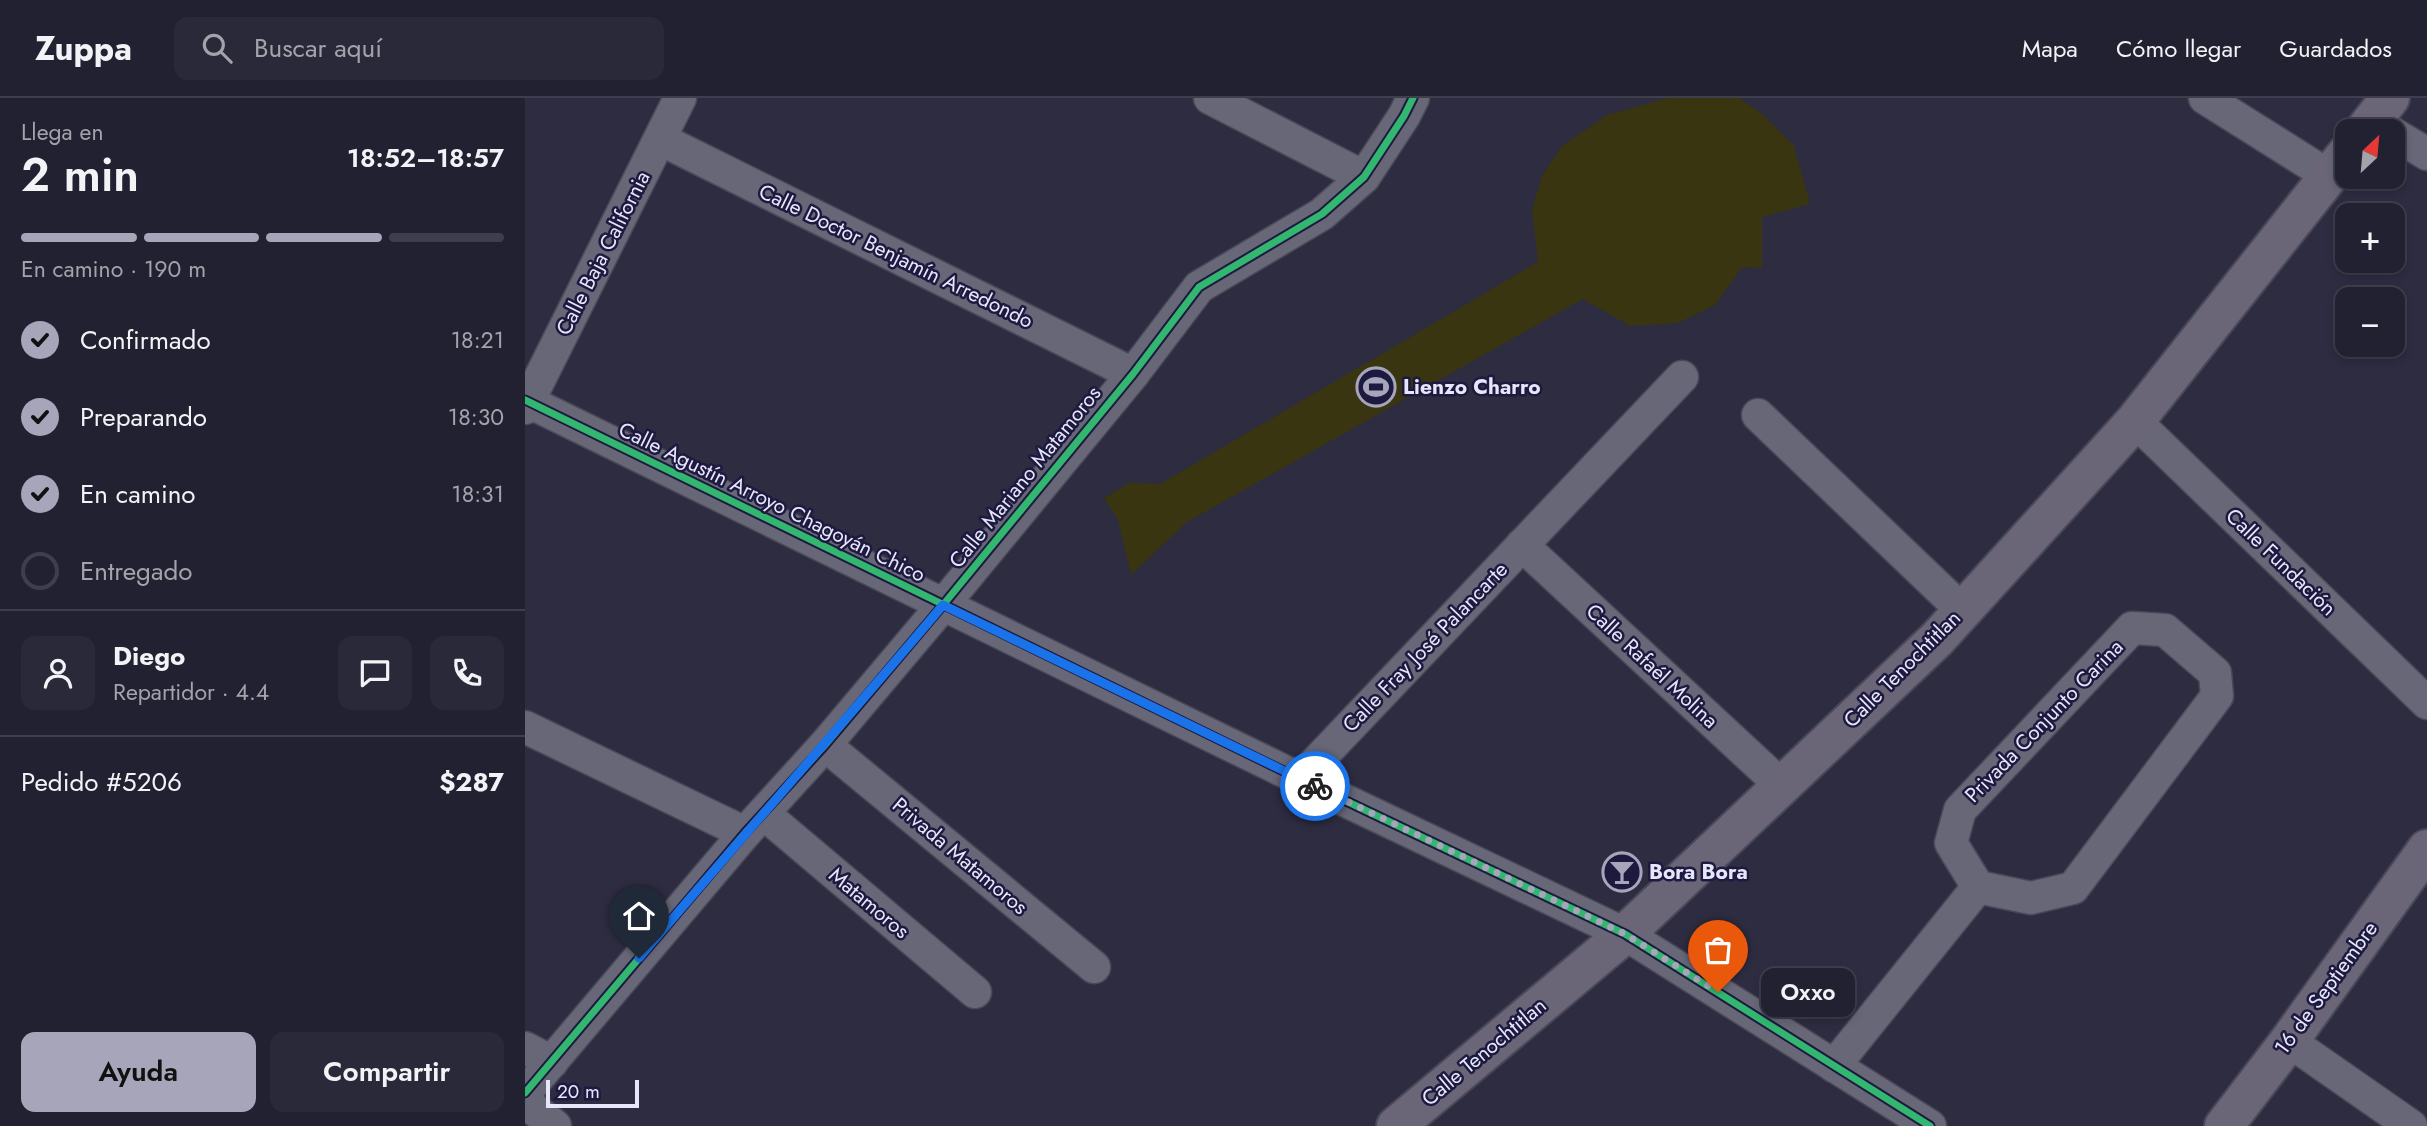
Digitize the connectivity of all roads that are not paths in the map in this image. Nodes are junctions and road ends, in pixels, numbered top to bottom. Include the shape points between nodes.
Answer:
1 (680, 98) edge
2 (1210, 98) edge
3 (1413, 98) edge
4 (2205, 98) edge
5 (660, 139) junction
6 (2405, 139) edge
7 (2427, 154) edge
8 (2335, 163) edge
9 (2335, 168) edge
10 (1364, 177) junction
11 (1133, 374) junction
12 (1682, 377) dead end
13 (526, 403) edge
14 (1758, 415) dead end
15 (2135, 421) junction
16 (1522, 545) junction
17 (943, 605) junction
18 (1962, 610) junction
19 (2427, 703) edge
20 (525, 727) edge
21 (825, 745) junction
22 (1300, 779) junction
23 (1782, 786) junction
24 (754, 823) junction
25 (2427, 849) edge
26 (1978, 887) junction
27 (1625, 934) junction
28 (1094, 967) dead end
29 (975, 992) dead end
30 (2289, 1041) junction
31 (538, 1055) edge
32 (1834, 1066) junction
33 (525, 1093) edge
34 (525, 1102) edge
35 (555, 1126) edge
36 (1396, 1126) edge
37 (1930, 1126) edge
38 (2224, 1126) edge
39 (2411, 1126) edge

1 - 5 street, Calle Baja California
2 - 10 street
3 - 10 street, Calle Mariano Matamoros
4 - 8 street
5 - 11 street, Calle Doctor Benjamín Arredondo
5 - 13 street, Calle Baja California
6 - 7 street
9 - 15 main road, Calle Tenochtitlan
10 - 11 street, Calle Mariano Matamoros via 1322,214 1199,287
11 - 17 street, Calle Mariano Matamoros
12 - 16 street, Calle Fray José Palancarte
13 - 17 street, Calle Agustín Arroyo Chagoyán Chico
14 - 18 street
15 - 18 main road, Calle Tenochtitlan
15 - 19 street, Calle Fundación
16 - 22 street, Calle Fray José Palancarte
16 - 23 street, Calle Rafaél Molina
17 - 21 street, Calle Mariano Matamoros
17 - 22 street, Calle Agustín Arroyo Chagoyán Chico
18 - 23 main road, Calle Tenochtitlan
20 - 24 street, Matamoros
21 - 24 street, Calle Mariano Matamoros
21 - 28 street, Privada Matamoros
22 - 27 street, Calle Agustín Arroyo Chagoyán Chico
23 - 27 main road, Calle Tenochtitlan
24 - 29 street, Matamoros
24 - 31 street, Calle Mariano Matamoros
25 - 30 main road, 16 de Septiembre
26 - 26 street, Privada Conjunto Carina via 2031,898 2073,888 2217,696 2215,673 2165,630 2133,628 1959,810 1951,842
26 - 32 street
27 - 32 street, Calle Agustín Arroyo Chagoyán Chico
27 - 36 main road, Calle Tenochtitlan
30 - 38 main road, 16 de Septiembre
30 - 39 street
31 - 33 street, Calle Mariano Matamoros
32 - 37 street, Calle Agustín Arroyo Chagoyán Chico
34 - 35 street

